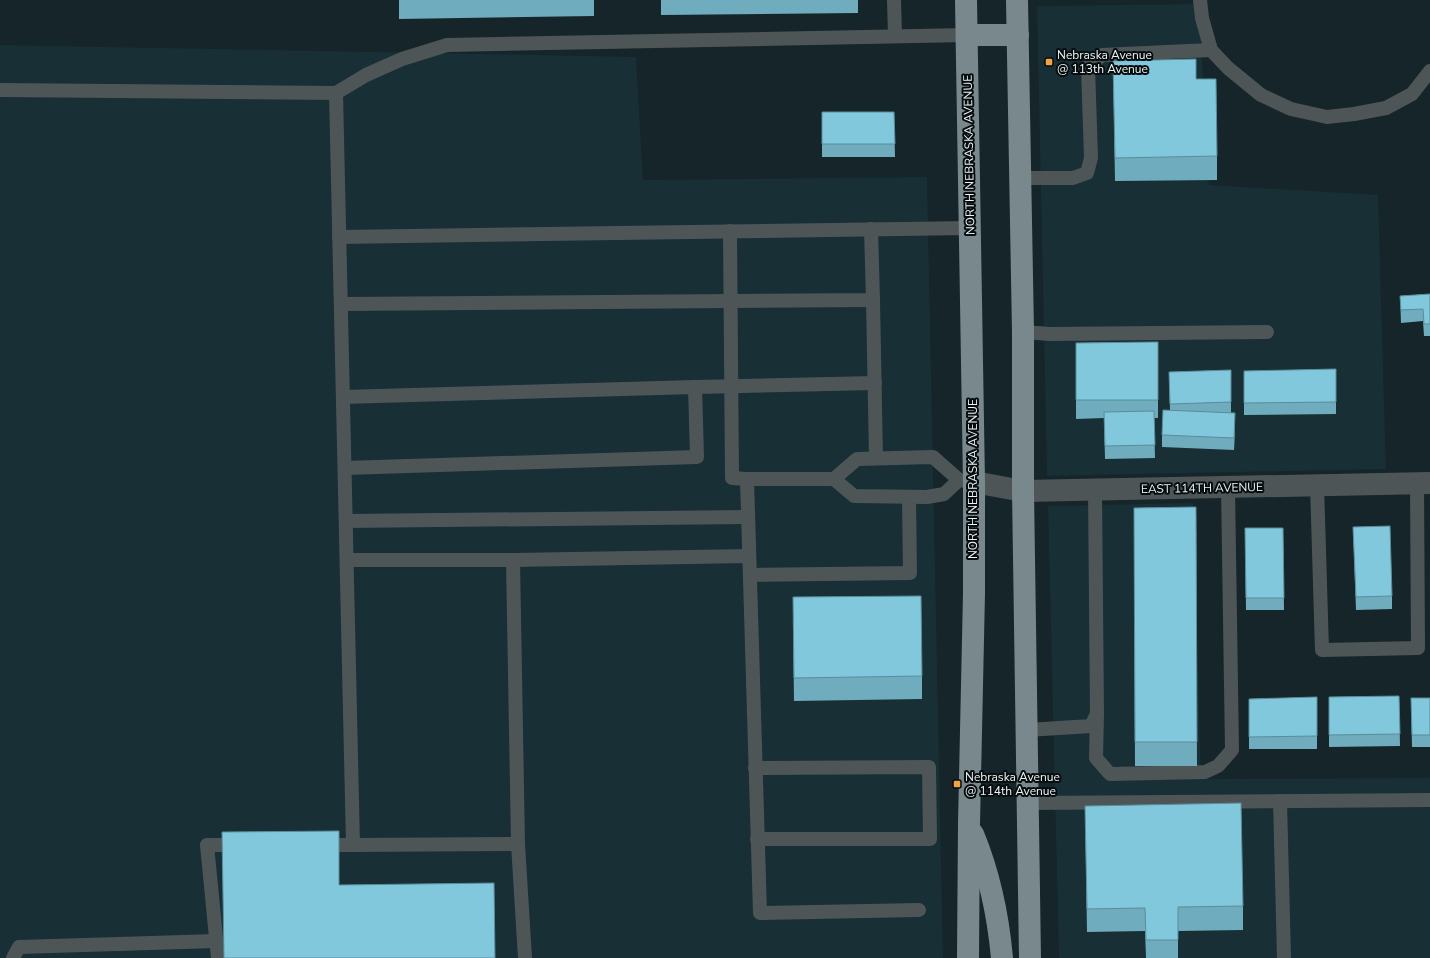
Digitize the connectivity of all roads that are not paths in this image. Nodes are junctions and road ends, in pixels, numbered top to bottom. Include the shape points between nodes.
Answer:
1 (894, 0) edge
2 (966, 0) edge
3 (1017, 0) edge
4 (1200, 0) edge
5 (967, 35) junction
6 (1018, 35) junction
7 (895, 36) junction
8 (1211, 50) junction
9 (1430, 71) edge
10 (0, 90) edge
11 (336, 93) junction
12 (1020, 178) junction
13 (970, 228) junction
14 (871, 229) junction
15 (730, 231) junction
16 (340, 237) junction
17 (873, 300) junction
18 (730, 301) junction
19 (341, 304) junction
20 (1023, 332) junction
21 (1267, 332) dead end
22 (875, 383) junction
23 (695, 387) junction
24 (732, 387) junction
25 (343, 397) junction
26 (876, 458) junction
27 (345, 468) junction
28 (747, 479) junction
29 (834, 479) junction
30 (967, 481) junction
31 (1424, 483) edge
32 (1316, 485) junction
33 (1228, 487) junction
34 (1095, 490) junction
35 (1023, 491) junction
36 (909, 497) junction
37 (748, 517) junction
38 (346, 521) junction
39 (749, 556) junction
40 (347, 560) junction
41 (513, 560) junction
42 (750, 575) junction
43 (1097, 714) junction
44 (1027, 730) junction
45 (755, 768) junction
46 (1430, 800) edge
47 (1280, 801) junction
48 (1028, 803) junction
49 (969, 824) junction
50 (757, 839) junction
51 (518, 844) junction
52 (253, 845) edge
53 (307, 845) edge
54 (354, 845) junction
55 (919, 910) dead end
56 (216, 941) junction
57 (93, 952) edge
58 (13, 958) edge
59 (218, 958) edge
60 (524, 958) edge
61 (968, 958) edge
62 (1002, 958) edge
63 (1030, 958) edge
64 (1284, 958) edge

1 - 7 lane
2 - 5 main road, NORTH NEBRASKA AVENUE
3 - 6 main road
4 - 8 lane
5 - 6 main road
5 - 7 lane
5 - 13 main road, NORTH NEBRASKA AVENUE
6 - 12 main road
7 - 11 lane via 447,45 402,59 366,75
8 - 9 lane via 1228,68 1261,95 1291,108 1327,117 1386,108 1412,94
8 - 12 lane via 1102,55 1088,67 1091,158 1086,174 1073,178
10 - 11 lane
11 - 16 lane
12 - 20 main road
13 - 14 lane
13 - 30 main road, NORTH NEBRASKA AVENUE
14 - 15 lane
14 - 17 lane
15 - 16 lane
15 - 18 lane
16 - 19 lane
17 - 18 lane
17 - 22 lane
18 - 19 lane
18 - 24 lane
19 - 25 lane
20 - 21 lane
20 - 35 main road
22 - 24 lane
22 - 26 lane
23 - 24 lane
23 - 25 lane
23 - 27 lane via 697,457
24 - 28 lane via 732,478
25 - 27 lane
26 - 29 lane via 858,459
26 - 30 lane via 933,457
27 - 38 lane
28 - 29 lane
28 - 37 lane
29 - 36 lane via 854,496
30 - 35 street, EAST 114TH AVENUE
30 - 36 lane via 944,494
30 - 49 main road, NORTH NEBRASKA AVENUE via 974,593
31 - 32 street, EAST 114TH AVENUE
31 - 32 lane via 1418,648 1330,650 1322,650
32 - 33 street, EAST 114TH AVENUE
33 - 34 street, EAST 114TH AVENUE
33 - 43 lane via 1232,750 1218,766 1205,772 1110,774 1096,758
34 - 35 street, EAST 114TH AVENUE
34 - 43 lane
35 - 44 main road
36 - 42 lane via 910,573
37 - 38 lane
37 - 39 lane
38 - 40 lane
39 - 41 lane
39 - 42 lane
40 - 41 lane
40 - 54 lane
41 - 51 lane
42 - 45 lane
43 - 44 lane via 1091,726
44 - 48 main road
45 - 50 lane
45 - 50 lane via 929,767 930,839
46 - 47 lane
47 - 48 lane
47 - 64 lane
48 - 63 main road
49 - 61 main road, NORTH NEBRASKA AVENUE
49 - 62 main road via 982,856 991,889 999,924
50 - 55 lane via 760,913
51 - 54 lane
51 - 60 lane
52 - 56 lane via 207,845
53 - 54 lane
56 - 57 lane
56 - 59 lane
57 - 58 lane via 19,947

